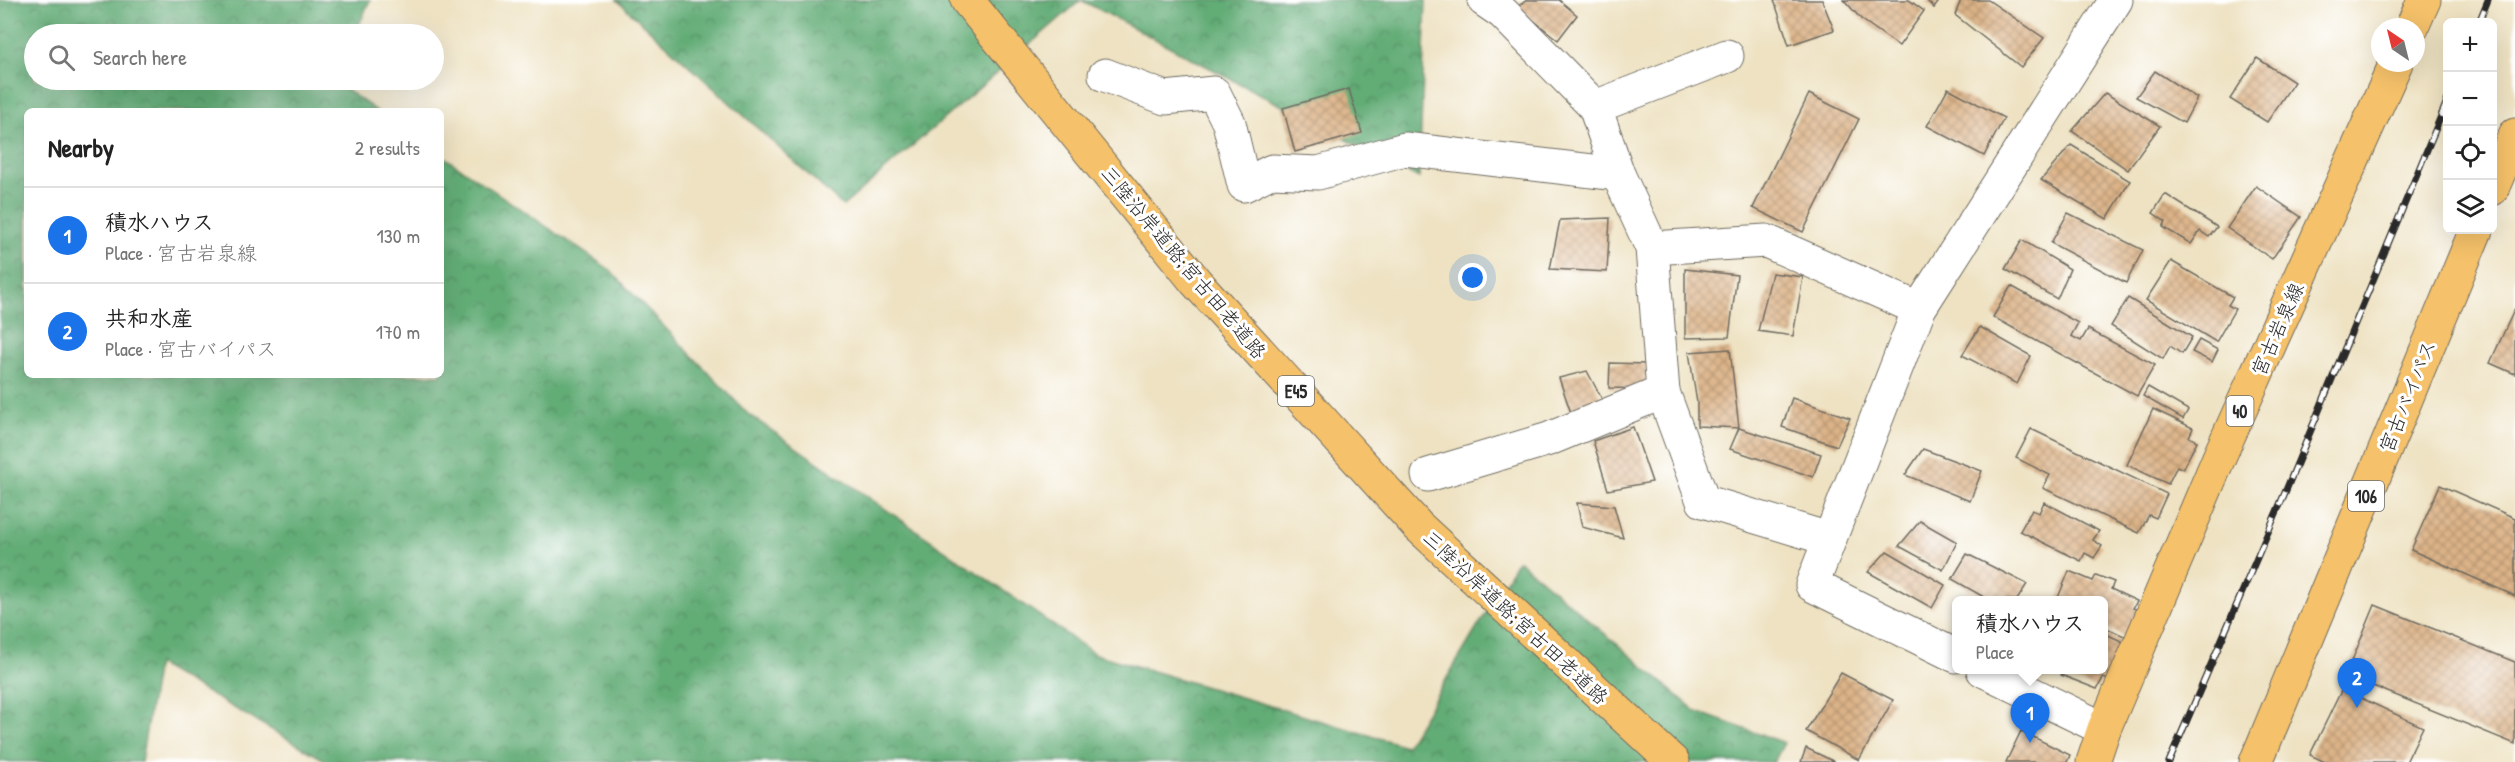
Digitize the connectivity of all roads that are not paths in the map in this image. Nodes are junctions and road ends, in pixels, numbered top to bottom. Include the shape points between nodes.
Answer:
1 (967, 0) edge
2 (1484, 0) edge
3 (2116, 0) edge
4 (2424, 0) edge
5 (2416, 18) edge
6 (1727, 56) dead end
7 (2392, 72) edge
8 (1105, 75) dead end
9 (1595, 107) junction
10 (2515, 135) edge
11 (1618, 174) junction
12 (2497, 180) edge
13 (2474, 234) edge
14 (1652, 248) junction
15 (1919, 309) junction
16 (1663, 392) junction
17 (1428, 475) dead end
18 (1829, 539) junction
19 (1952, 654) edge
20 (1993, 674) edge
21 (2104, 729) junction
22 (1666, 756) edge
23 (2093, 762) edge
24 (2256, 762) edge

1 - 22 main road, 三陸沿岸道路;宮古田老道路 / E45 via 1196,282 1418,526
2 - 9 street via 1503,13
3 - 15 street
4 - 5 main road
6 - 9 street
7 - 21 main road, 宮古岩泉線 / 40 via 2220,455
8 - 11 street via 1165,98 1214,93 1229,123 1244,185 1272,171 1318,173 1405,149
9 - 11 street
10 - 12 main road
11 - 14 street
13 - 24 main road, 宮古バイパス / 106
14 - 15 street via 1766,241
14 - 16 street
15 - 18 street
16 - 17 street via 1549,439
16 - 18 street via 1703,501
18 - 19 street via 1812,585
20 - 21 street
21 - 23 main road, 宮古岩泉線 / 40

